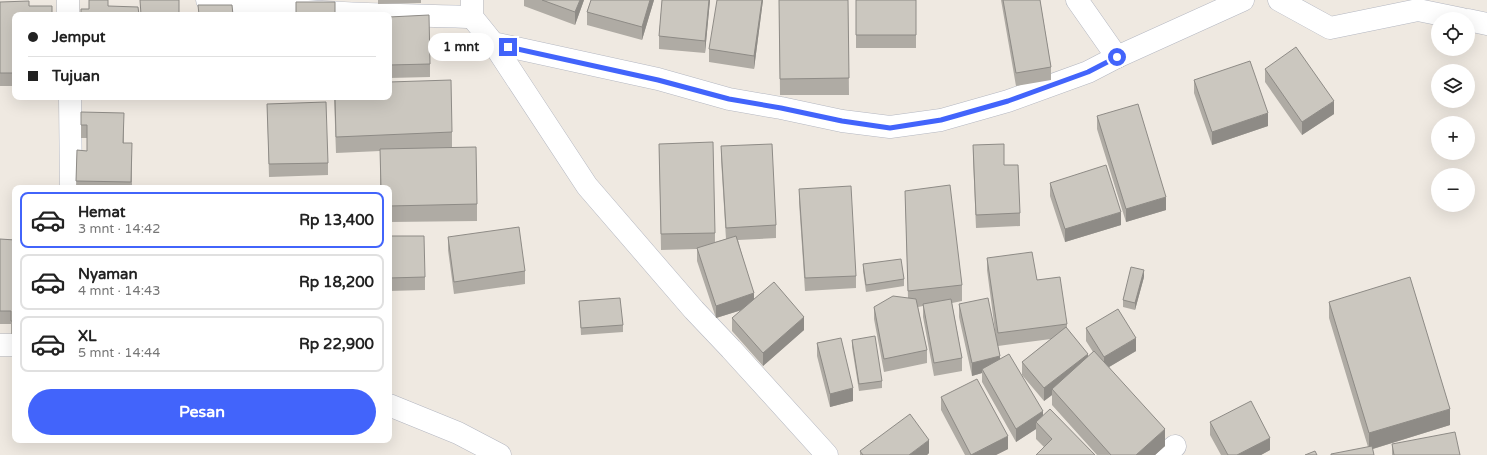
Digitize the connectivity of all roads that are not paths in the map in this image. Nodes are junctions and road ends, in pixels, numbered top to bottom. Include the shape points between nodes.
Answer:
1 (68, 0) edge
2 (207, 0) edge
3 (1077, 0) edge
4 (1243, 0) edge
5 (1279, 0) edge
6 (472, 8) edge
7 (68, 12) edge
8 (330, 12) edge
9 (1431, 13) edge
10 (392, 14) edge
11 (1475, 21) edge
12 (1487, 24) edge
13 (493, 44) junction
14 (1117, 57) junction
15 (70, 100) edge
16 (71, 185) edge
17 (0, 345) edge
18 (12, 345) edge
19 (392, 406) edge
20 (500, 455) edge
21 (827, 455) edge

1 - 7 street
2 - 8 street
3 - 14 street
4 - 14 street
5 - 9 street via 1330,28 1418,10
6 - 10 street
6 - 13 street
11 - 12 street
13 - 14 street via 658,80 729,99 890,128 941,120 1008,101 1088,72
13 - 21 street via 587,186 694,310
15 - 16 street
17 - 18 street
19 - 20 street via 458,433

